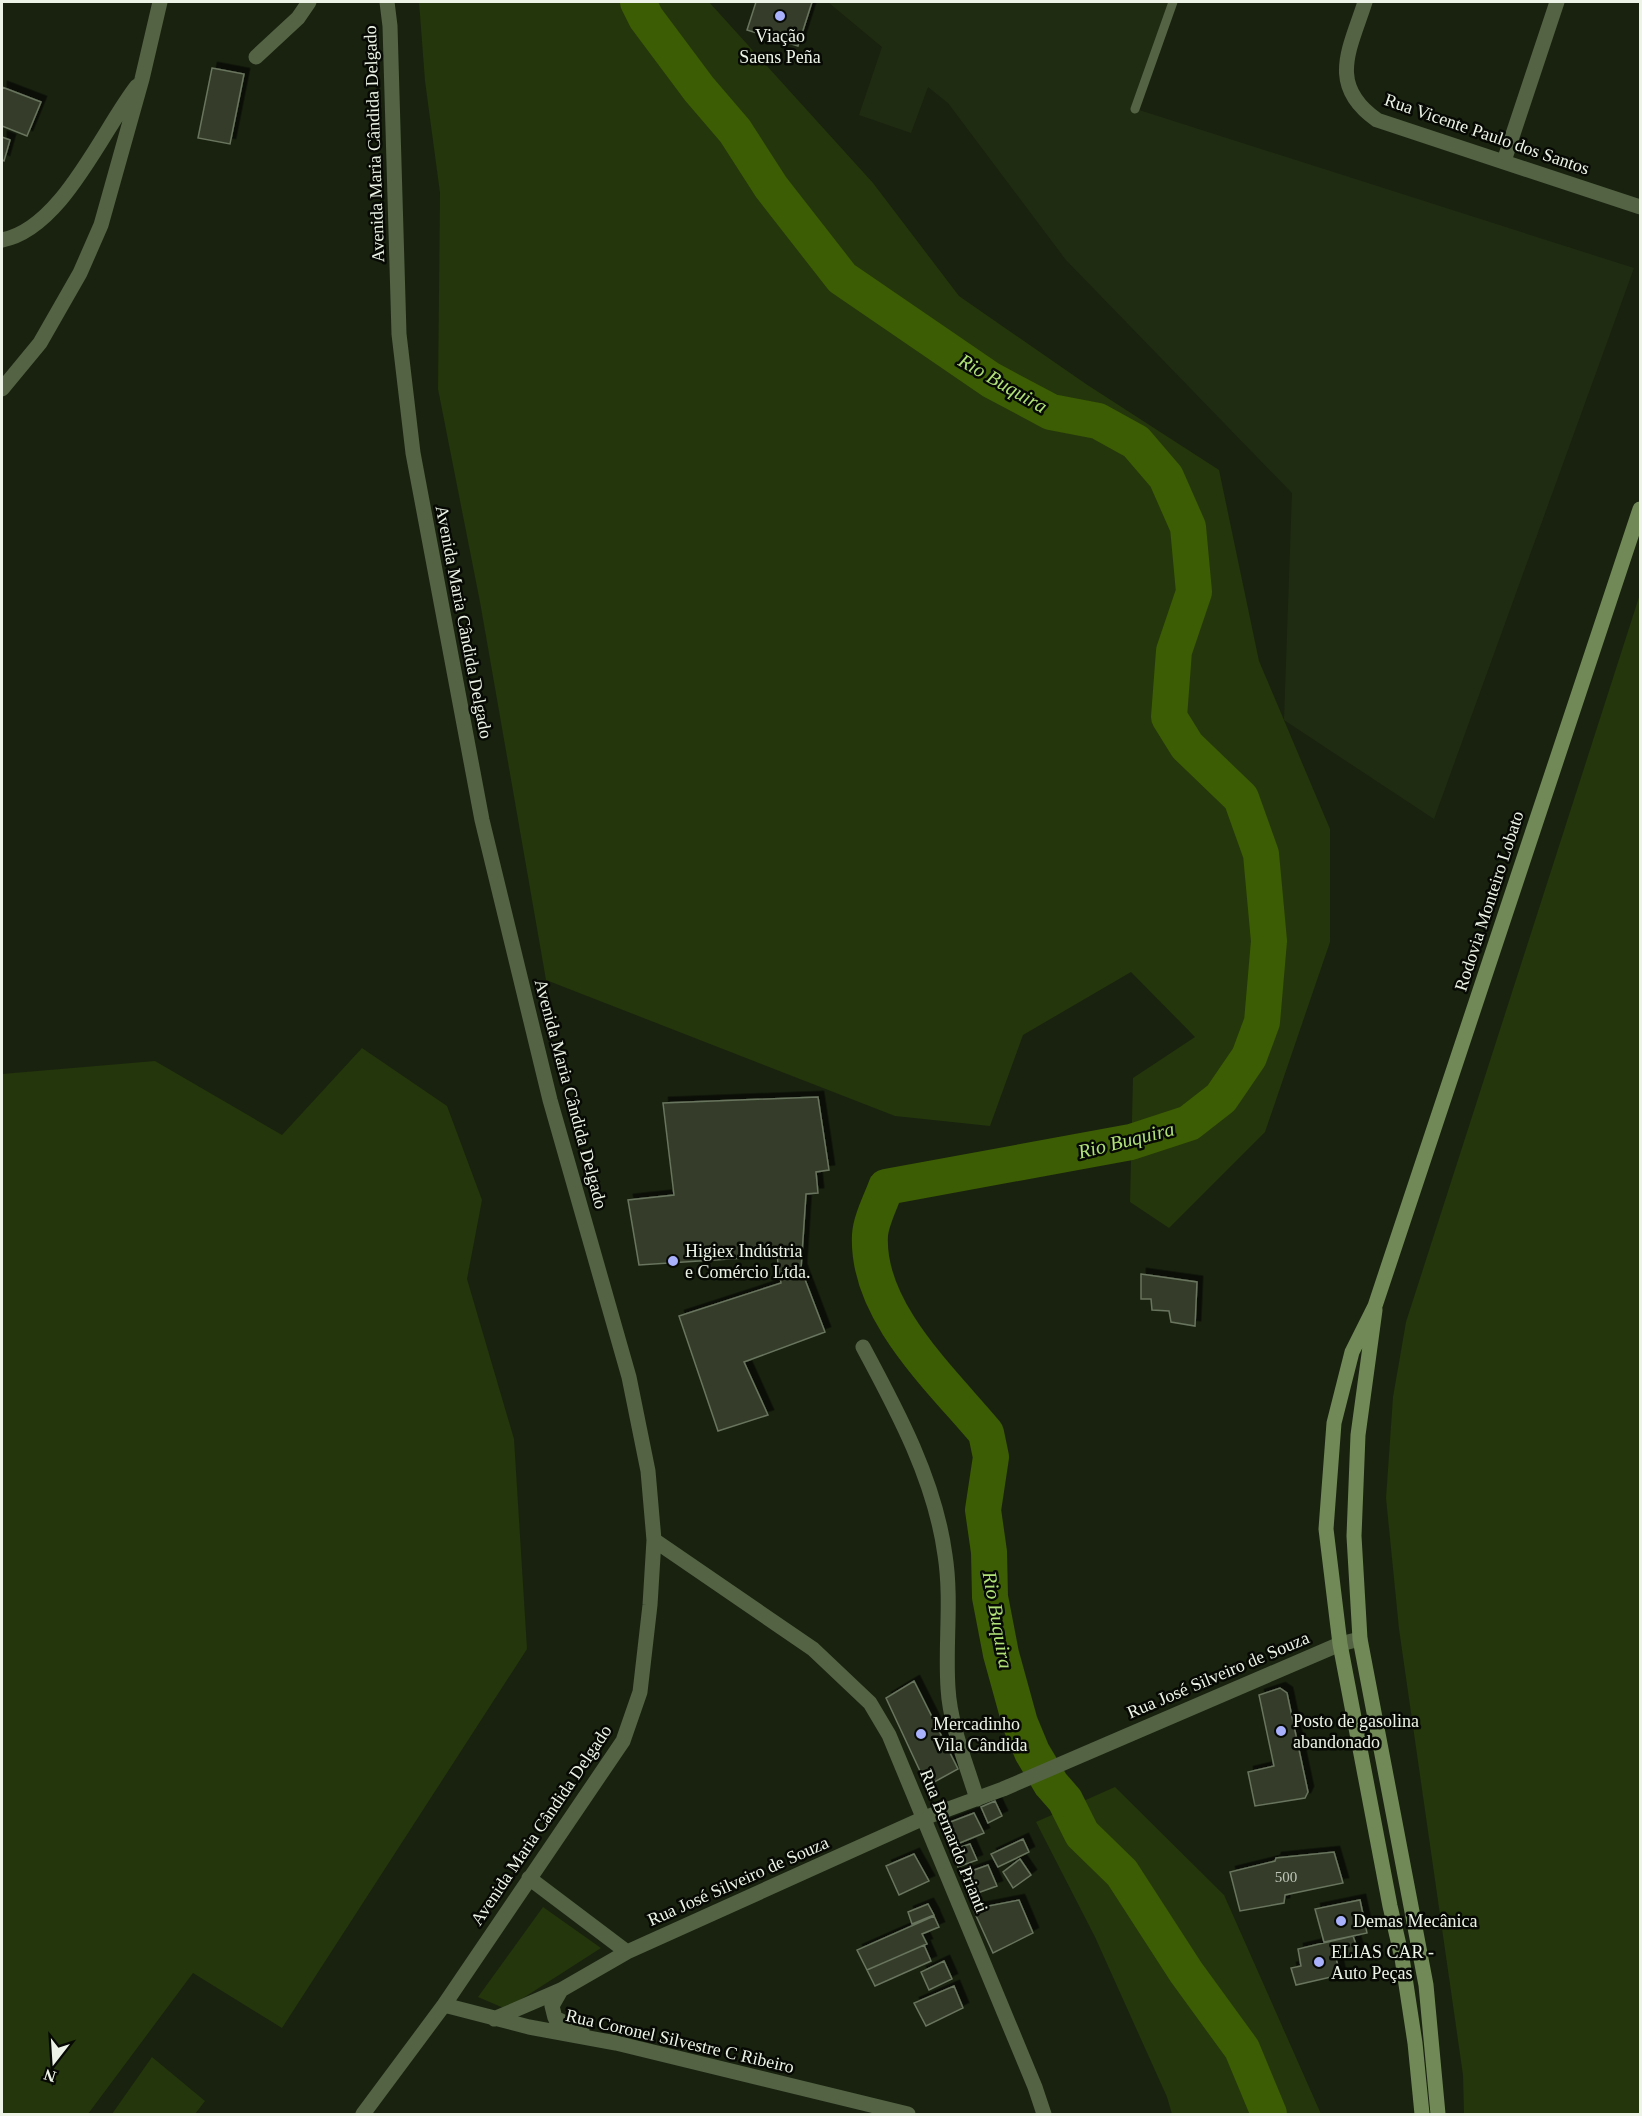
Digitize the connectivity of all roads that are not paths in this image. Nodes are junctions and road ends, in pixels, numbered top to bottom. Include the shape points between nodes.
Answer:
1 (160, 2) edge
2 (309, 2) edge
3 (387, 2) edge
4 (1173, 2) edge
5 (1365, 2) edge
6 (1557, 2) edge
7 (256, 57) dead end
8 (142, 80) junction
9 (1135, 108) dead end
10 (1504, 161) junction
11 (1641, 207) edge
12 (2, 240) edge
13 (2, 389) edge
14 (1641, 508) edge
15 (1375, 1306) junction
16 (863, 1347) dead end
17 (654, 1540) junction
18 (1360, 1639) junction
19 (1341, 1644) junction
20 (976, 1799) junction
21 (924, 1818) junction
22 (529, 1878) junction
23 (627, 1952) junction
24 (561, 1990) junction
25 (444, 2005) junction
26 (494, 2019) junction
27 (616, 2043) junction
28 (363, 2115) edge
29 (908, 2115) edge
30 (1044, 2115) edge
31 (1422, 2115) edge
32 (1438, 2115) edge

1 - 8 street
2 - 7 street via 298,18
3 - 17 street, Avenida Maria Cândida Delgado via 399,334 415,464 482,820 550,1100 629,1377 648,1471
4 - 9 lane
5 - 10 street, Rua Vicente Paulo dos Santos via 1348,56 1346,76 1359,107 1377,120
6 - 10 street
8 - 12 street via 75,182 37,222
8 - 13 street via 101,225 80,273 40,343
10 - 11 street, Rua Vicente Paulo dos Santos
14 - 15 main road, Rodovia Monteiro Lobato
15 - 18 main road, Rodovia Monteiro Lobato via 1358,1435 1354,1536
15 - 19 main road, Rodovia Monteiro Lobato via 1360,1330 1348,1365 1334,1423 1329,1467 1326,1529
16 - 20 street via 895,1406 938,1519 949,1600 949,1704
17 - 21 street, Rua Bernardo Prianti via 779,1624 846,1678 870,1703 890,1735
17 - 22 street, Avenida Maria Cândida Delgado via 640,1692 632,1721 623,1741
18 - 19 street, Rua José Silveiro de Souza
18 - 32 main road, Rodovia Monteiro Lobato via 1426,1985
19 - 20 street, Rua José Silveiro de Souza
19 - 31 main road, Rodovia Monteiro Lobato via 1402,1958
20 - 21 street, Rua José Silveiro de Souza
21 - 23 street, Rua José Silveiro de Souza
21 - 30 street, Rua Bernardo Prianti
22 - 23 street
22 - 25 street, Avenida Maria Cândida Delgado
23 - 24 street, Rua José Silveiro de Souza
24 - 26 street, Rua José Silveiro de Souza
24 - 27 street via 552,2006 555,2018
25 - 26 street, Rua Coronel Silvestre C Ribeiro
25 - 28 street, Avenida Maria Cândida Delgado
26 - 27 street, Rua Coronel Silvestre C Ribeiro
27 - 29 street, Rua Coronel Silvestre C Ribeiro

